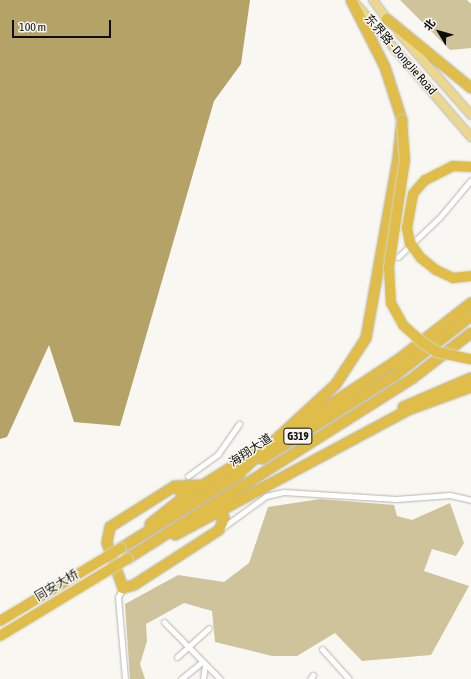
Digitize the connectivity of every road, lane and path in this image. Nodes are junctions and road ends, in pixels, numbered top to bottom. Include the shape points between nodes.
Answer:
1 (352, 0) edge
2 (373, 0) edge
3 (387, 19) junction
4 (471, 88) edge
5 (471, 115) edge
6 (402, 120) junction
7 (471, 137) edge
8 (471, 167) edge
9 (471, 180) edge
10 (398, 257) dead end
11 (471, 276) edge
12 (471, 303) edge
13 (471, 316) edge
14 (471, 332) edge
15 (400, 359) junction
16 (471, 359) edge
17 (471, 378) edge
18 (471, 387) edge
19 (239, 424) dead end
20 (314, 427) junction
21 (274, 441) junction
22 (320, 456) junction
23 (188, 476) dead end
24 (235, 477) junction
25 (204, 484) junction
26 (175, 486) junction
27 (185, 496) junction
28 (471, 500) edge
29 (222, 512) junction
30 (219, 530) junction
31 (121, 548) junction
32 (127, 559) junction
33 (123, 588) junction
34 (0, 621) edge
35 (164, 622) dead end
36 (210, 628) dead end
37 (0, 636) edge
38 (188, 647) junction
39 (322, 649) dead end
40 (177, 657) dead end
41 (204, 663) junction
42 (214, 673) junction
43 (345, 674) junction
44 (204, 678) edge
45 (125, 679) edge
46 (181, 679) edge
47 (220, 679) edge
48 (340, 679) edge
49 (349, 679) edge

1 - 6 highway via 385,67
1 - 7 main road, 东界路 - DongJie Road
2 - 3 main road, 东界路 - DongJie Road
3 - 4 highway
3 - 5 main road, 东界路 - DongJie Road
6 - 16 highway, bridge via 405,160 388,267 391,303 403,325 422,342 437,352
6 - 21 highway, bridge via 398,158 366,338 336,384
8 - 11 highway, bridge via 453,166 426,180 413,194 407,228 417,253 436,270 453,278
9 - 10 street via 440,217
12 - 15 highway
13 - 20 highway, 海翔大道 / G319 via 394,376
14 - 32 highway, 海翔大道 / G319 via 413,378
15 - 20 highway
15 - 21 highway
17 - 22 highway via 426,394
18 - 22 highway via 408,410
19 - 23 street via 218,454
20 - 24 highway, 海翔大道 / G319
21 - 24 highway
21 - 25 highway
22 - 29 highway
24 - 31 highway, 海翔大道 / G319
25 - 26 highway
25 - 27 highway
26 - 27 highway
26 - 33 highway via 110,527 106,543
27 - 31 highway
28 - 30 street via 450,495 396,499 373,494 284,492 266,496
29 - 30 highway via 224,518
29 - 32 highway
30 - 33 highway via 134,585
31 - 34 highway, 同安大桥, bridge
32 - 37 highway, 同安大桥, bridge
33 - 45 street via 118,597
35 - 38 street
36 - 38 street
38 - 40 street
38 - 41 street
39 - 43 street
41 - 42 street
41 - 44 street
41 - 46 street
42 - 44 street
42 - 47 street
43 - 48 street
43 - 49 street

